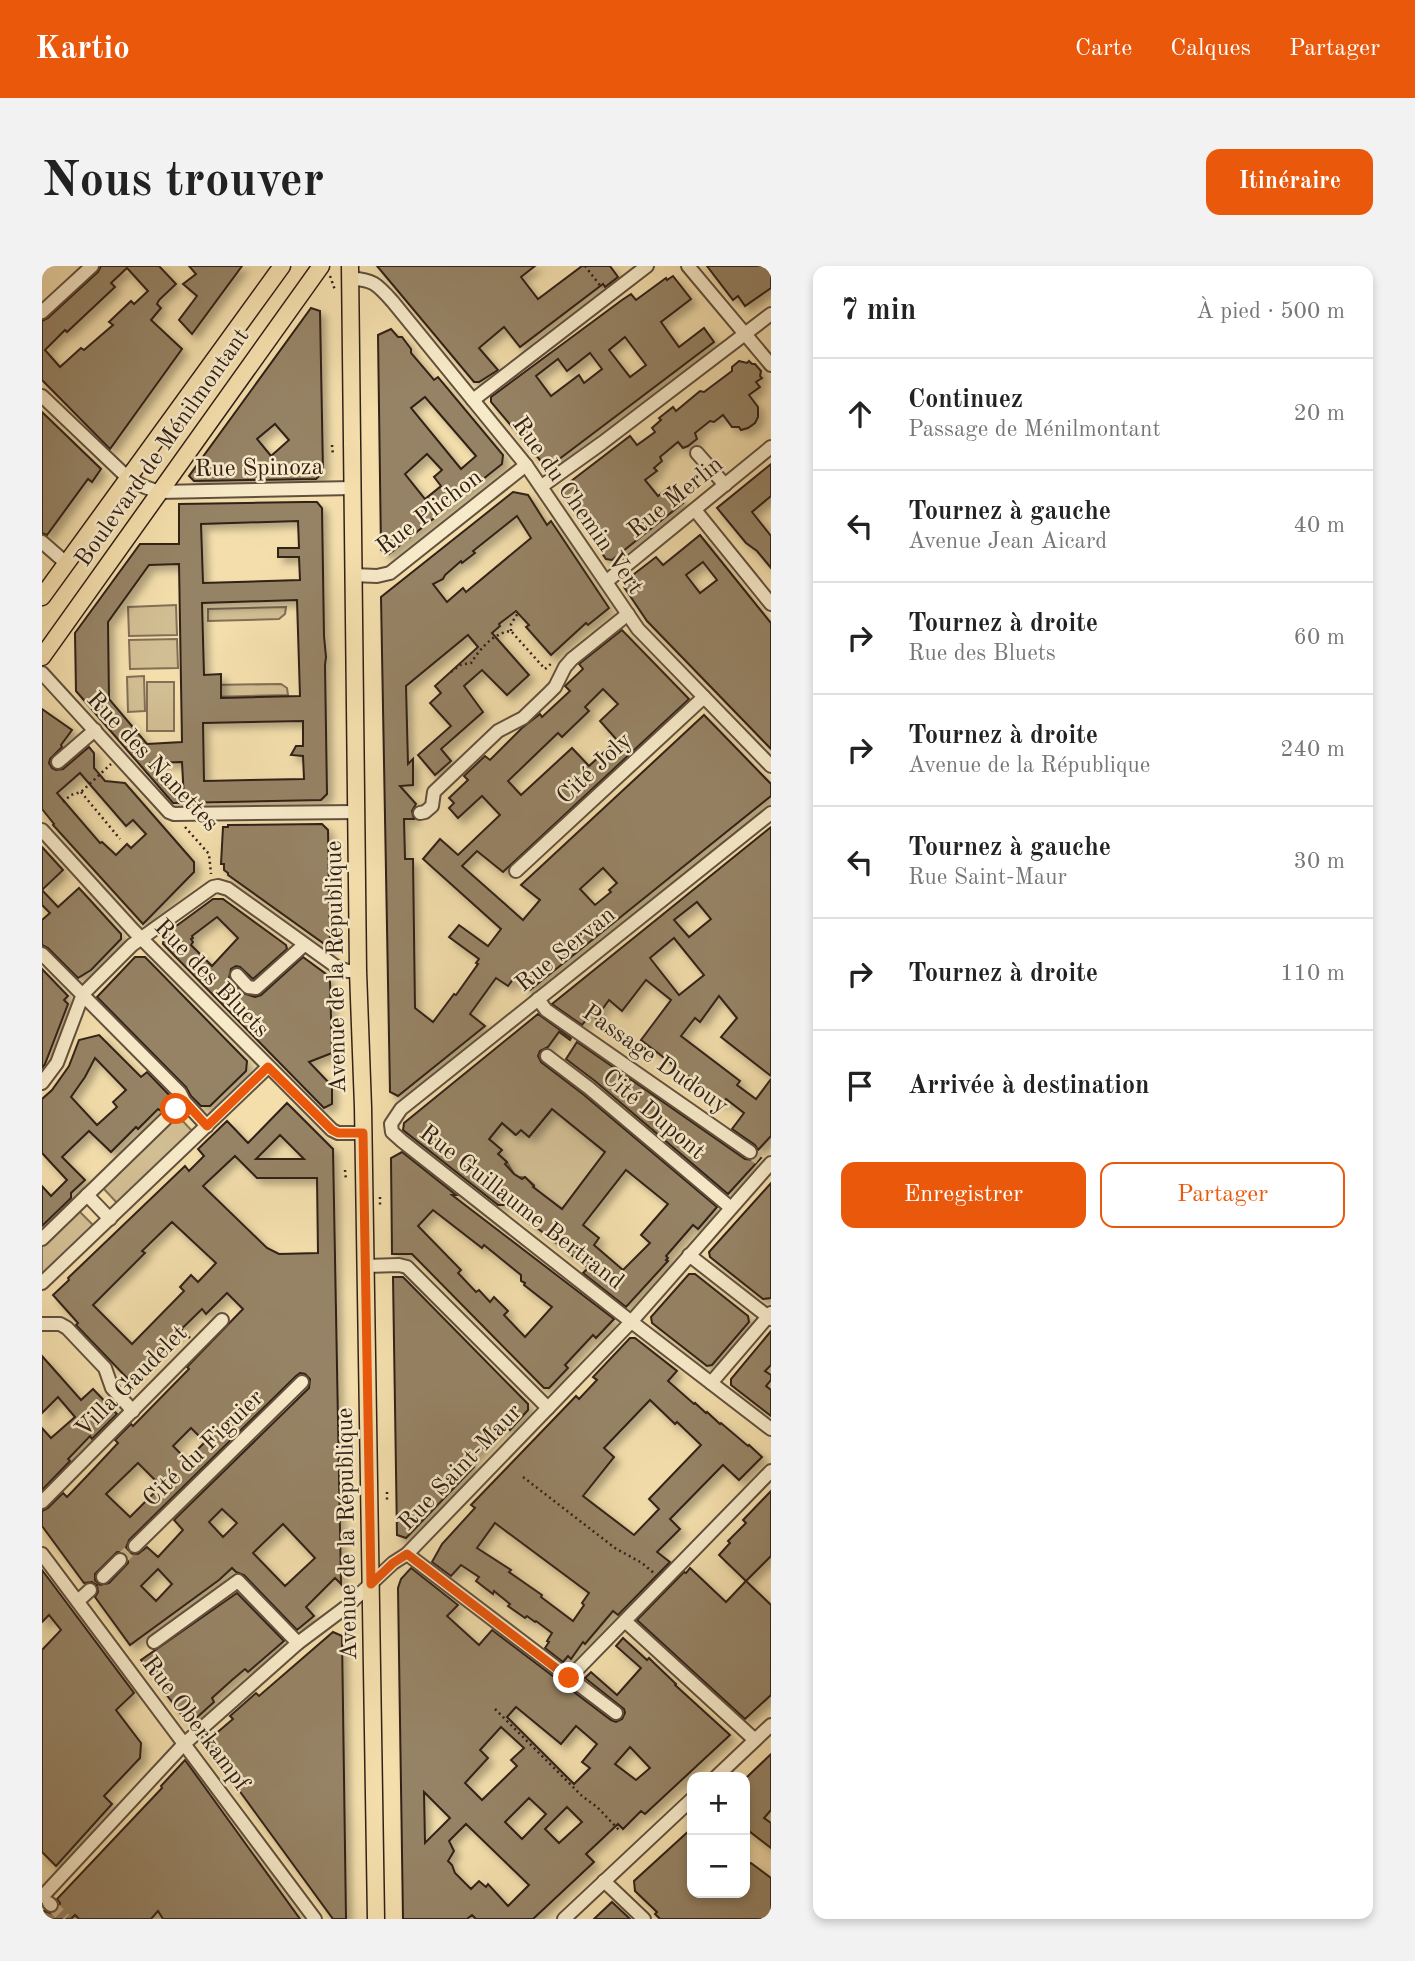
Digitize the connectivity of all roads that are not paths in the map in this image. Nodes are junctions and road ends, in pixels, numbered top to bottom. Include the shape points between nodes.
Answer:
1 (92, 266) edge
2 (282, 266) edge
3 (321, 266) edge
4 (647, 266) edge
5 (688, 266) edge
6 (346, 270) edge
7 (42, 312) edge
8 (771, 314) edge
9 (745, 334) junction
10 (771, 365) edge
11 (42, 396) edge
12 (473, 400) junction
13 (771, 447) edge
14 (697, 453) dead end
15 (526, 465) junction
16 (128, 478) junction
17 (725, 485) junction
18 (541, 486) junction
19 (352, 488) junction
20 (159, 492) junction
21 (695, 509) junction
22 (42, 542) edge
23 (66, 563) junction
24 (353, 575) junction
25 (607, 581) junction
26 (42, 597) edge
27 (771, 604) edge
28 (628, 614) junction
29 (42, 657) edge
30 (42, 673) edge
31 (704, 697) junction
32 (94, 730) junction
33 (58, 762) dead end
34 (771, 766) edge
35 (356, 812) junction
36 (420, 813) dead end
37 (771, 813) edge
38 (42, 830) edge
39 (516, 871) dead end
40 (142, 938) junction
41 (304, 945) junction
42 (42, 954) edge
43 (358, 971) junction
44 (237, 975) dead end
45 (83, 994) junction
46 (538, 999) junction
47 (547, 1056) dead end
48 (268, 1067) junction
49 (42, 1083) edge
50 (184, 1101) junction
51 (391, 1124) joint
52 (207, 1126) junction
53 (363, 1133) junction
54 (762, 1160) edge
55 (87, 1195) junction
56 (731, 1209) junction
57 (110, 1219) junction
58 (42, 1239) edge
59 (690, 1255) junction
60 (366, 1266) junction
61 (42, 1283) edge
62 (770, 1316) edge
63 (222, 1320) dead end
64 (631, 1322) junction
65 (42, 1324) edge
66 (302, 1382) dead end
67 (711, 1383) junction
68 (548, 1408) junction
69 (133, 1411) junction
70 (771, 1429) edge
71 (771, 1471) edge
72 (42, 1502) edge
73 (135, 1546) tunnel mouth
74 (42, 1554) edge
75 (407, 1554) junction
76 (120, 1560) tunnel mouth
77 (103, 1577) dead end
78 (371, 1584) junction
79 (90, 1590) dead end
80 (78, 1601) junction
81 (625, 1621) junction
82 (154, 1642) dead end
83 (298, 1643) junction
84 (571, 1676) junction
85 (616, 1713) dead end
86 (771, 1725) edge
87 (755, 1740) junction
88 (184, 1744) junction
89 (721, 1772) edge
90 (687, 1804) edge
91 (604, 1881) junction
92 (47, 1902) edge
93 (315, 1919) edge
94 (376, 1919) edge
95 (564, 1919) edge
96 (644, 1919) edge

1 - 7 street
2 - 16 main road, Boulevard de Ménilmontant
3 - 20 main road, Boulevard de Ménilmontant
4 - 12 street
5 - 9 street
6 - 12 street, Rue du Chemin Vert via 368,279 393,302
6 - 19 main road, Avenue de la République
8 - 9 street
9 - 10 street
9 - 18 street
11 - 16 street, Rue Spinoza
12 - 15 street, Rue du Chemin Vert
13 - 17 street, Rue Merlin
14 - 17 street
15 - 18 street, Rue du Chemin Vert
15 - 24 street, Rue Plichon via 390,573
16 - 20 street, Rue Spinoza
16 - 23 main road, Boulevard de Ménilmontant
17 - 21 street, Rue Merlin
18 - 25 street, Rue du Chemin Vert
19 - 20 street, Rue Spinoza
19 - 24 main road, Avenue de la République
20 - 29 main road, Boulevard de Ménilmontant
21 - 25 street, Rue Merlin
21 - 27 street
22 - 23 street
23 - 26 main road, Boulevard de Ménilmontant
24 - 35 main road, Avenue de la République
25 - 28 street, Rue du Chemin Vert
28 - 31 street, Rue du Chemin Vert
28 - 36 street via 572,659 549,694 484,744 434,792 432,806
30 - 32 street, Rue des Nanettes
31 - 34 street, Rue du Chemin Vert
31 - 39 street, Cité Joly
32 - 33 street
32 - 35 street, Rue des Nanettes via 174,814
35 - 43 main road, Avenue de la République
37 - 46 street, Rue Servan
38 - 40 street, Rue des Bluets
40 - 41 street via 216,887 228,889
40 - 45 street
40 - 48 street, Rue des Bluets
41 - 43 street via 338,968
41 - 44 street via 256,988 248,987
42 - 45 street
43 - 53 main road, Avenue de la République
45 - 49 street via 57,1063
45 - 50 street
46 - 51 street, Rue Servan via 401,1109
46 - 54 street, Passage Dudouy via 557,1018
47 - 56 street, Cité Dupont
48 - 52 street
48 - 53 street, Rue des Bluets via 332,1130
50 - 52 street
50 - 55 street
51 - 64 street, Rue Guillaume Bertrand via 392,1132 402,1141
52 - 57 street
53 - 60 main road, Avenue de la République
54 - 56 street, Rue Saint-Maur
55 - 57 street
55 - 58 street
56 - 59 street, Rue Saint-Maur
57 - 61 street
59 - 62 street
59 - 64 street, Rue Saint-Maur
60 - 68 street via 407,1267
60 - 78 main road, Avenue de la République
62 - 67 street
63 - 69 street, Villa Gaudelet
64 - 67 street, Rue Guillaume Bertrand
64 - 68 street, Rue Saint-Maur
65 - 69 street via 67,1328 105,1368 112,1388
66 - 73 street, Cité du Figuier
67 - 70 street, Rue Guillaume Bertrand
68 - 75 street, Rue Saint-Maur
69 - 72 street, Villa Gaudelet
71 - 81 street
74 - 80 street, Rue Oberkampf
75 - 78 street, Rue Saint-Maur
75 - 84 street
76 - 77 street
78 - 83 street, Rue Saint-Maur
78 - 94 main road, Avenue de la République
79 - 80 street
80 - 88 street, Rue Oberkampf
81 - 84 street
81 - 87 street
82 - 83 street via 238,1581
83 - 88 street, Rue Saint-Maur
84 - 85 street
86 - 87 street
87 - 89 street
88 - 92 street, Rue Saint-Maur
88 - 93 street, Rue Oberkampf
90 - 91 street
91 - 95 street
91 - 96 street

